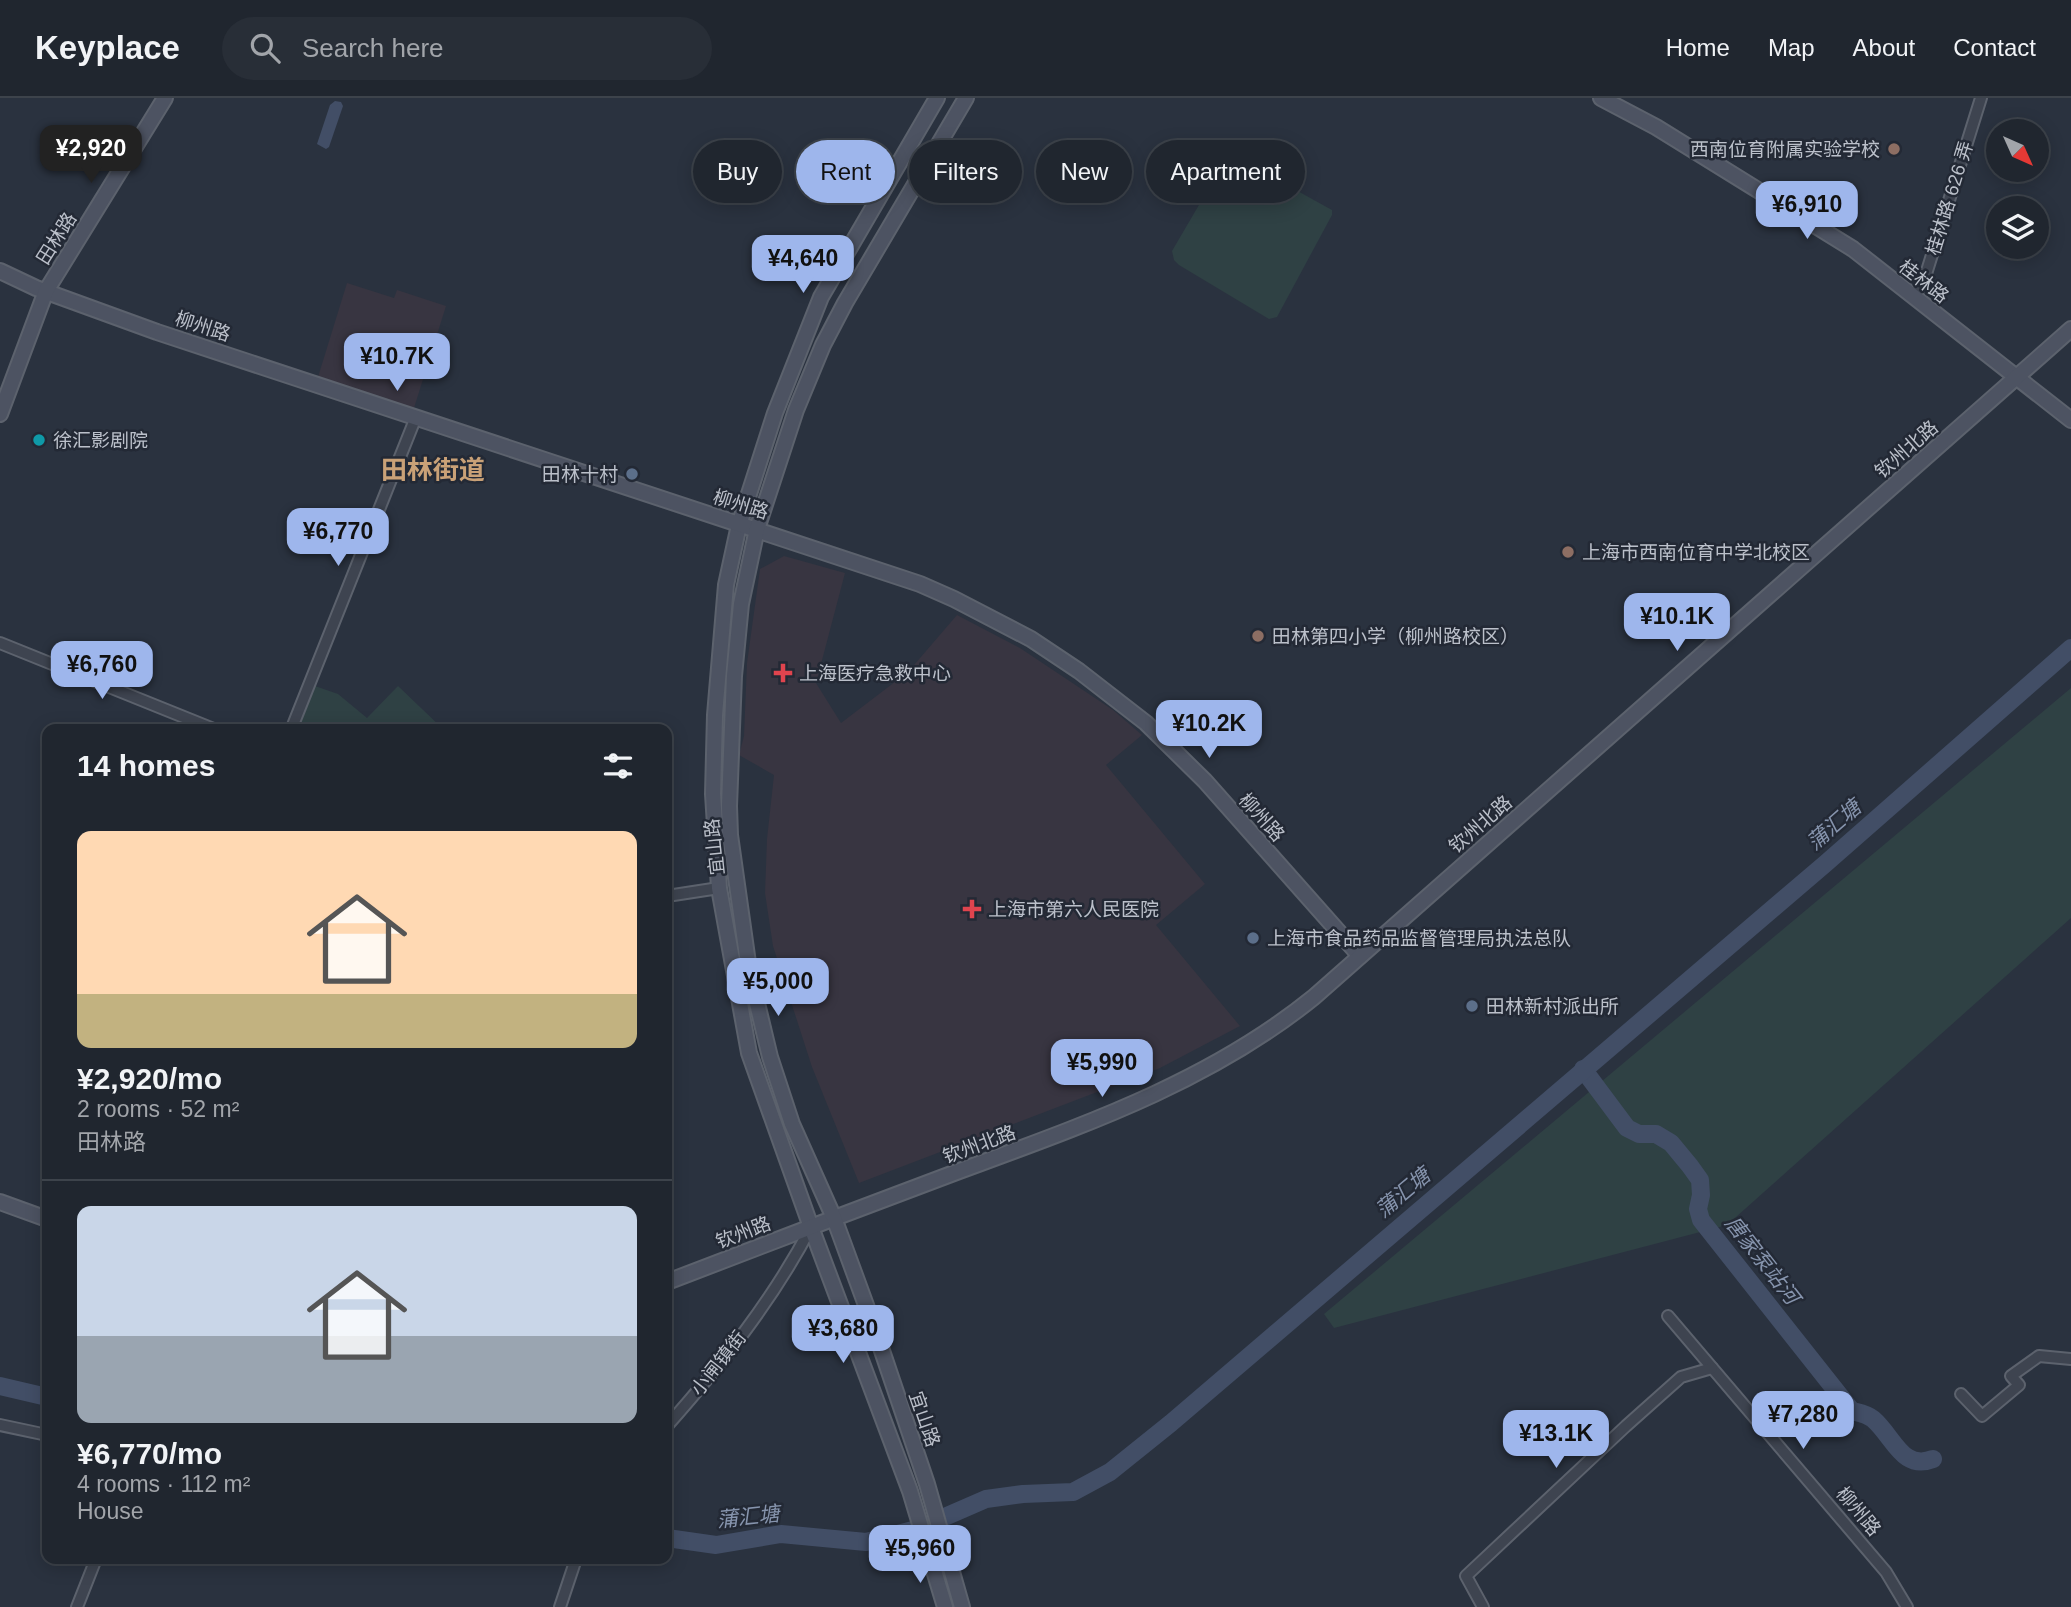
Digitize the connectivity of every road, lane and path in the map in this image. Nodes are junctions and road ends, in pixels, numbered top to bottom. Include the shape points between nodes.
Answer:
1 (165, 98) edge
2 (937, 98) edge
3 (966, 98) edge
4 (1601, 98) edge
5 (1981, 98) edge
6 (0, 271) edge
7 (46, 290) junction
8 (1914, 297) junction
9 (2071, 329) edge
10 (2016, 377) junction
11 (0, 414) edge
12 (416, 417) junction
13 (2071, 421) edge
14 (739, 524) junction
15 (757, 529) junction
16 (0, 643) edge
17 (201, 724) edge
18 (293, 724) edge
19 (719, 888) junction
20 (672, 895) edge
21 (1360, 956) junction
22 (0, 1202) edge
23 (42, 1217) edge
24 (834, 1218) junction
25 (811, 1227) junction
26 (672, 1280) edge
27 (1668, 1316) dead end
28 (2071, 1359) edge
29 (1712, 1368) junction
30 (1961, 1394) dead end
31 (672, 1420) edge
32 (0, 1425) edge
33 (42, 1434) edge
34 (94, 1564) edge
35 (574, 1564) edge
36 (77, 1607) edge
37 (560, 1607) edge
38 (944, 1607) edge
39 (962, 1607) edge
40 (1483, 1607) edge
41 (1907, 1607) edge

1 - 7 main road, 田林路
2 - 14 main road, 宜山路 via 821,297 775,413
3 - 15 main road, 宜山路 via 823,345
4 - 8 main road, 桂林路 via 1853,249
5 - 8 street, 桂林路 626 弄 via 1926,274
6 - 7 main road, 柳州路
7 - 11 main road, 田林路
7 - 12 main road, 柳州路
8 - 10 main road, 桂林路
9 - 10 main road, 钦州北路
10 - 13 main road, 桂林路
10 - 21 main road, 钦州北路
12 - 14 main road, 柳州路
12 - 18 street
14 - 15 main road, 柳州路
14 - 19 main road, 宜山路 via 726,585 715,715 713,794
15 - 21 main road, 柳州路 via 920,584 1022,634 1079,671 1185,761
15 - 24 main road, 宜山路 via 735,653 730,835 757,1008 792,1124
16 - 17 street
19 - 20 street
19 - 25 main road, 宜山路 via 750,1053
21 - 24 main road, 钦州北路 via 1276,1026 1186,1080 1083,1126
22 - 23 main road
24 - 25 main road, 钦州路
24 - 39 main road, 宜山路 via 927,1484
25 - 26 main road, 钦州路
25 - 31 street, 小闸镇街 via 757,1314
25 - 38 main road, 宜山路 via 910,1491
27 - 29 street, 柳州路
28 - 30 street via 2039,1356 2011,1377 2019,1385 1982,1416
29 - 40 street via 1681,1377 1466,1576
29 - 41 street, 柳州路 via 1886,1572
32 - 33 street
34 - 36 street
35 - 37 street

